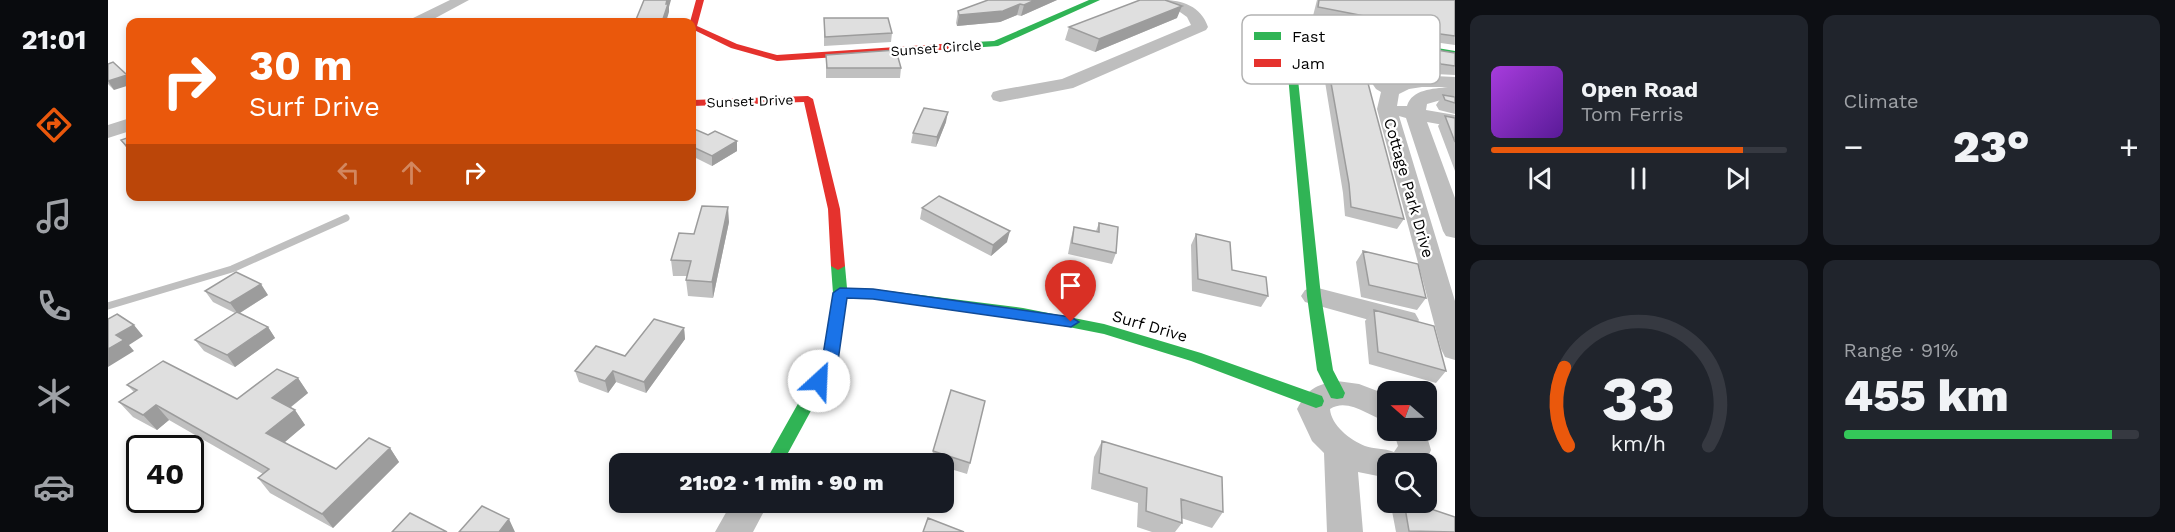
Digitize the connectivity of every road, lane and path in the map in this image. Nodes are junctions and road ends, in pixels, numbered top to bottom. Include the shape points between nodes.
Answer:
1 (462, 0) edge
2 (700, 0) edge
3 (1096, 0) edge
4 (1170, 0) edge
5 (425, 18) edge
6 (695, 18) edge
7 (696, 29) edge
8 (1440, 52) edge
9 (1455, 54) edge
10 (1294, 84) edge
11 (1418, 84) edge
12 (1436, 84) edge
13 (1452, 85) edge
14 (1000, 96) dead end
15 (1390, 100) junction
16 (696, 103) edge
17 (1415, 114) junction
18 (1455, 121) edge
19 (126, 125) edge
20 (108, 132) edge
21 (1455, 231) edge
22 (840, 293) junction
23 (1314, 296) junction
24 (1453, 338) edge
25 (1327, 397) junction
26 (1377, 404) edge
27 (1340, 450) junction
28 (779, 453) edge
29 (1377, 462) edge
30 (745, 513) edge
31 (733, 532) edge
32 (1345, 532) edge

1 - 5 street
2 - 6 street, Sunset Circle
3 - 7 street, Sunset Circle via 995,44 777,58 743,51
4 - 14 street via 1191,12 1200,27 1067,84
8 - 9 street
10 - 23 street
11 - 15 street, Cottage Park Drive
12 - 13 street, Cottage Park Drive
13 - 17 street, Cottage Park Drive via 1418,101
15 - 17 street
15 - 24 street, Cottage Park Drive
16 - 22 street, Sunset Drive via 808,99 834,208
17 - 18 street
17 - 21 street, Cottage Park Drive
19 - 20 street
22 - 25 street, Surf Drive via 873,294 1071,322 1149,341
22 - 28 street via 830,361
23 - 24 street
23 - 25 street
25 - 26 street via 1369,399
25 - 27 street via 1313,409 1322,431
27 - 29 street
27 - 32 street
30 - 31 street

